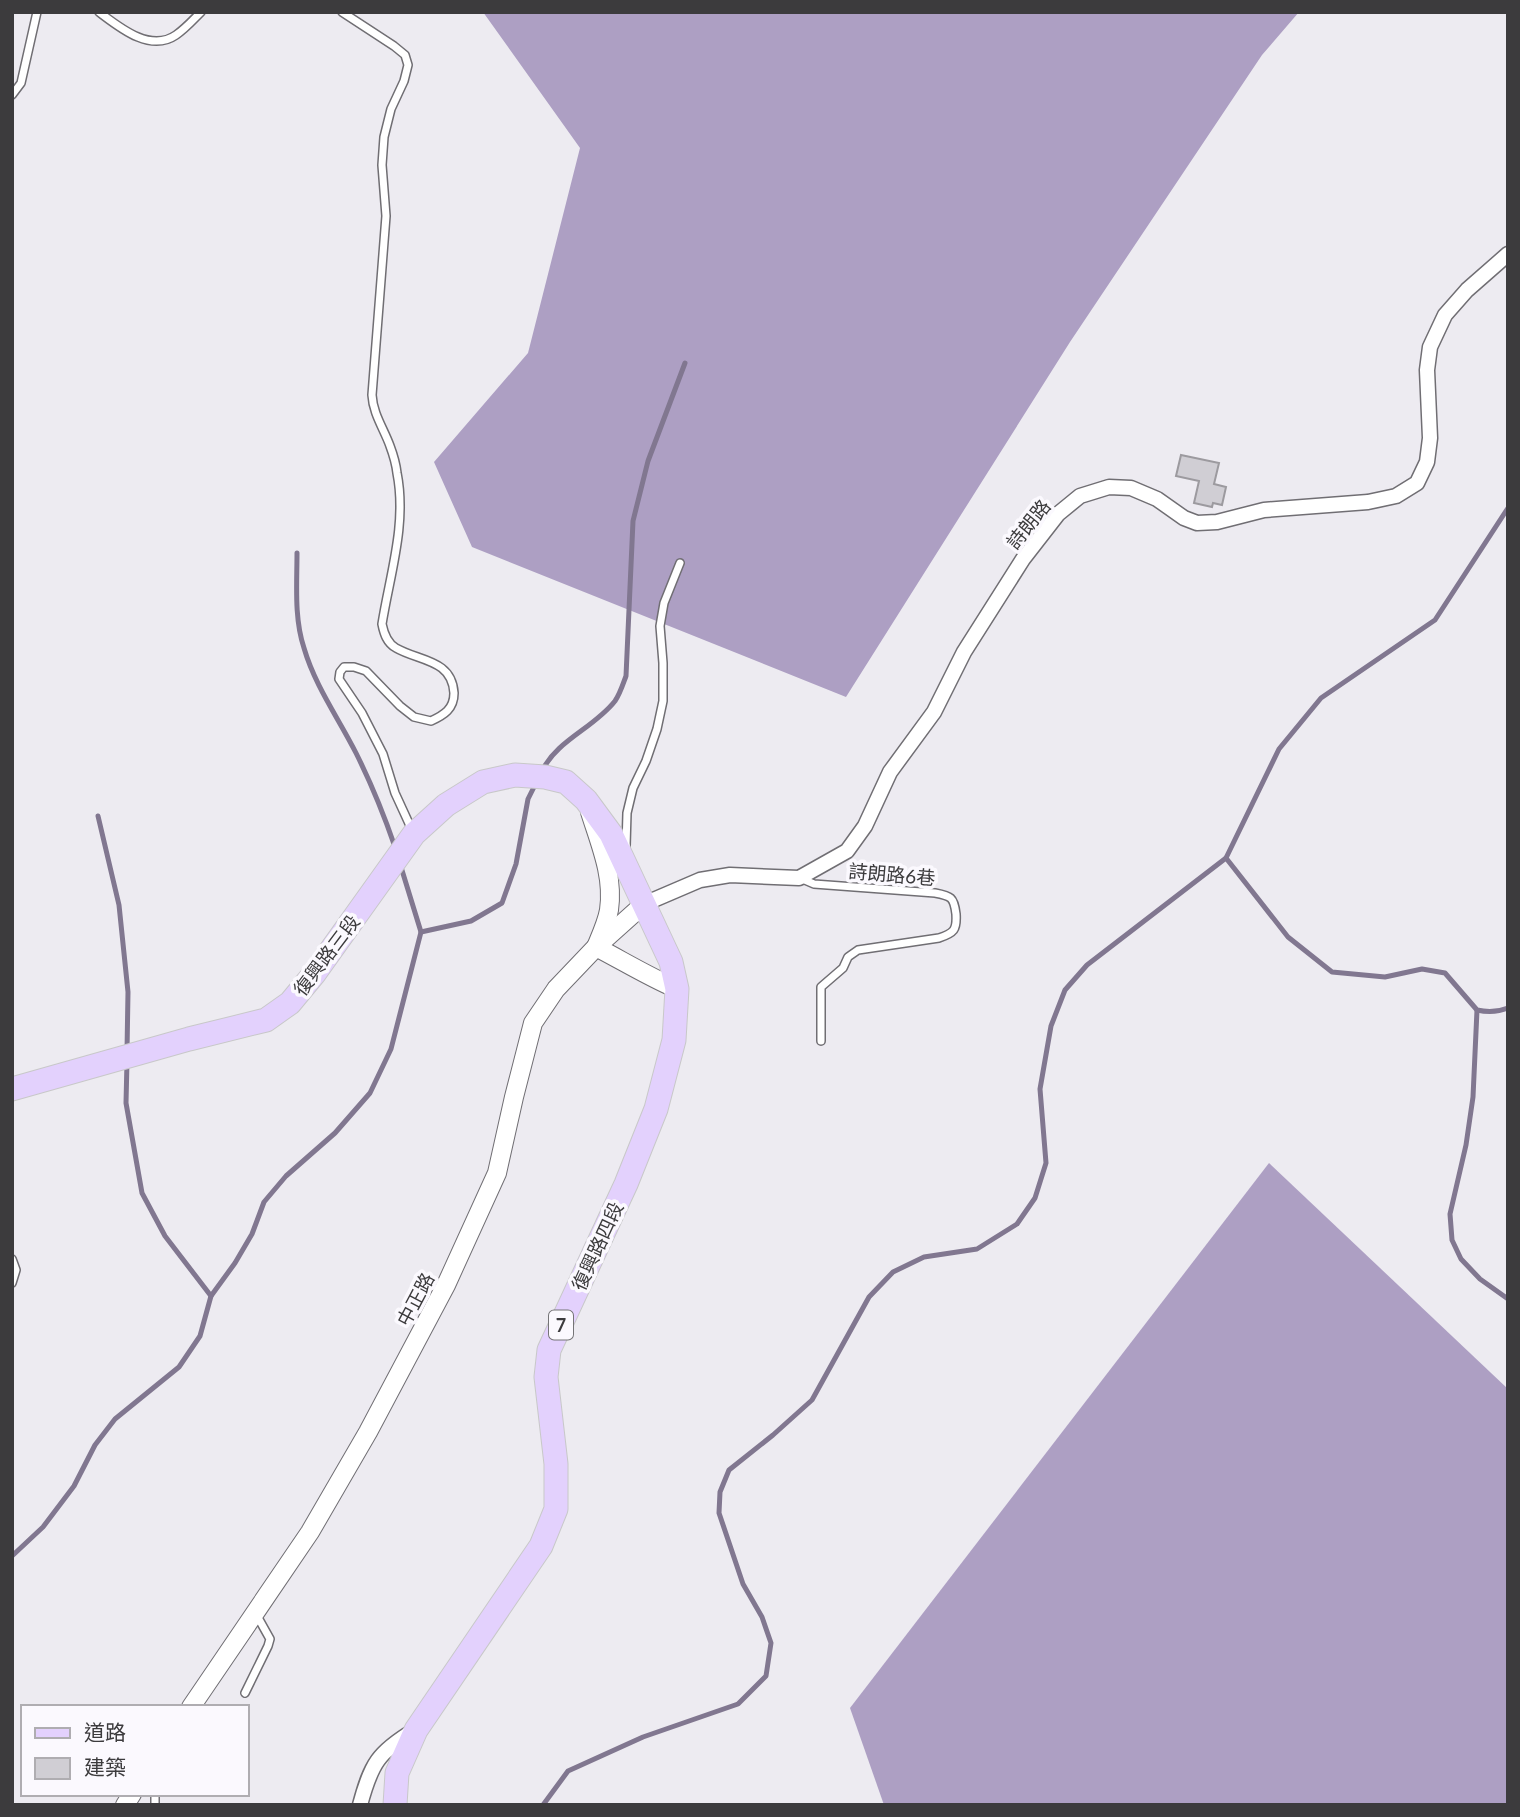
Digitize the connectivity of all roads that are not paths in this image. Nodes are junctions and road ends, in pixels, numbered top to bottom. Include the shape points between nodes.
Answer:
1 (37, 12) edge
2 (99, 12) edge
3 (201, 12) edge
4 (342, 12) edge
5 (12, 95) edge
6 (1508, 254) edge
7 (680, 564) dead end
8 (545, 777) joint
9 (586, 800) junction
10 (414, 834) junction
11 (625, 864) junction
12 (799, 877) junction
13 (644, 904) junction
14 (596, 947) junction
15 (677, 989) junction
16 (821, 1041) dead end
17 (12, 1089) edge
18 (12, 1259) edge
19 (12, 1283) edge
20 (255, 1613) junction
21 (245, 1693) dead end
22 (192, 1705) edge
23 (416, 1730) junction
24 (360, 1805) edge
25 (395, 1805) edge

1 - 5 lane via 21,83
2 - 3 lane via 121,29 154,42 176,35
4 - 10 lane via 394,46 405,55 408,65 391,108 382,165 386,216 372,406 390,446 401,498 399,540 382,625 394,647 440,666 450,677 452,706 431,721 414,717 366,671 344,667 339,679 383,754
6 - 12 street, 詩朗路 via 1445,315 1430,347 1430,438 1427,463 1417,483 1396,496 1368,502 1264,510 1197,523 1131,488 1109,487 1080,496 1058,514 1023,559 964,652 934,712 890,772 865,826 847,851
7 - 11 lane via 664,603 660,626 663,701 627,813
8 - 9 main road, 復興路四段 / 7 via 566,782
8 - 10 main road, 復興路三段 / 7 via 515,775 482,782
9 - 11 main road, 復興路四段 / 7 via 611,834
9 - 14 street via 611,887 609,912
10 - 17 main road, 復興路三段 / 7 via 314,974 290,1003 266,1020
11 - 13 main road, 復興路四段 / 7
12 - 13 street via 730,875 700,880
12 - 16 lane, 詩朗路6巷 via 814,884 935,892 949,895 955,902 957,925 950,934 858,950 848,957 843,968 821,986
13 - 14 street, 中正路
13 - 15 main road, 復興路四段 / 7 via 671,962
14 - 15 street
14 - 20 street, 中正路 via 556,989 533,1023 497,1173 446,1285 310,1532
15 - 23 main road, 復興路四段 / 7 via 674,1040 656,1109 550,1350 546,1377 556,1509 541,1546
18 - 19 lane via 16,1270
20 - 21 lane via 270,1639
20 - 22 street, 中正路
23 - 24 street via 392,1744 376,1761
23 - 25 main road, 復興路四段 / 7 via 397,1773

